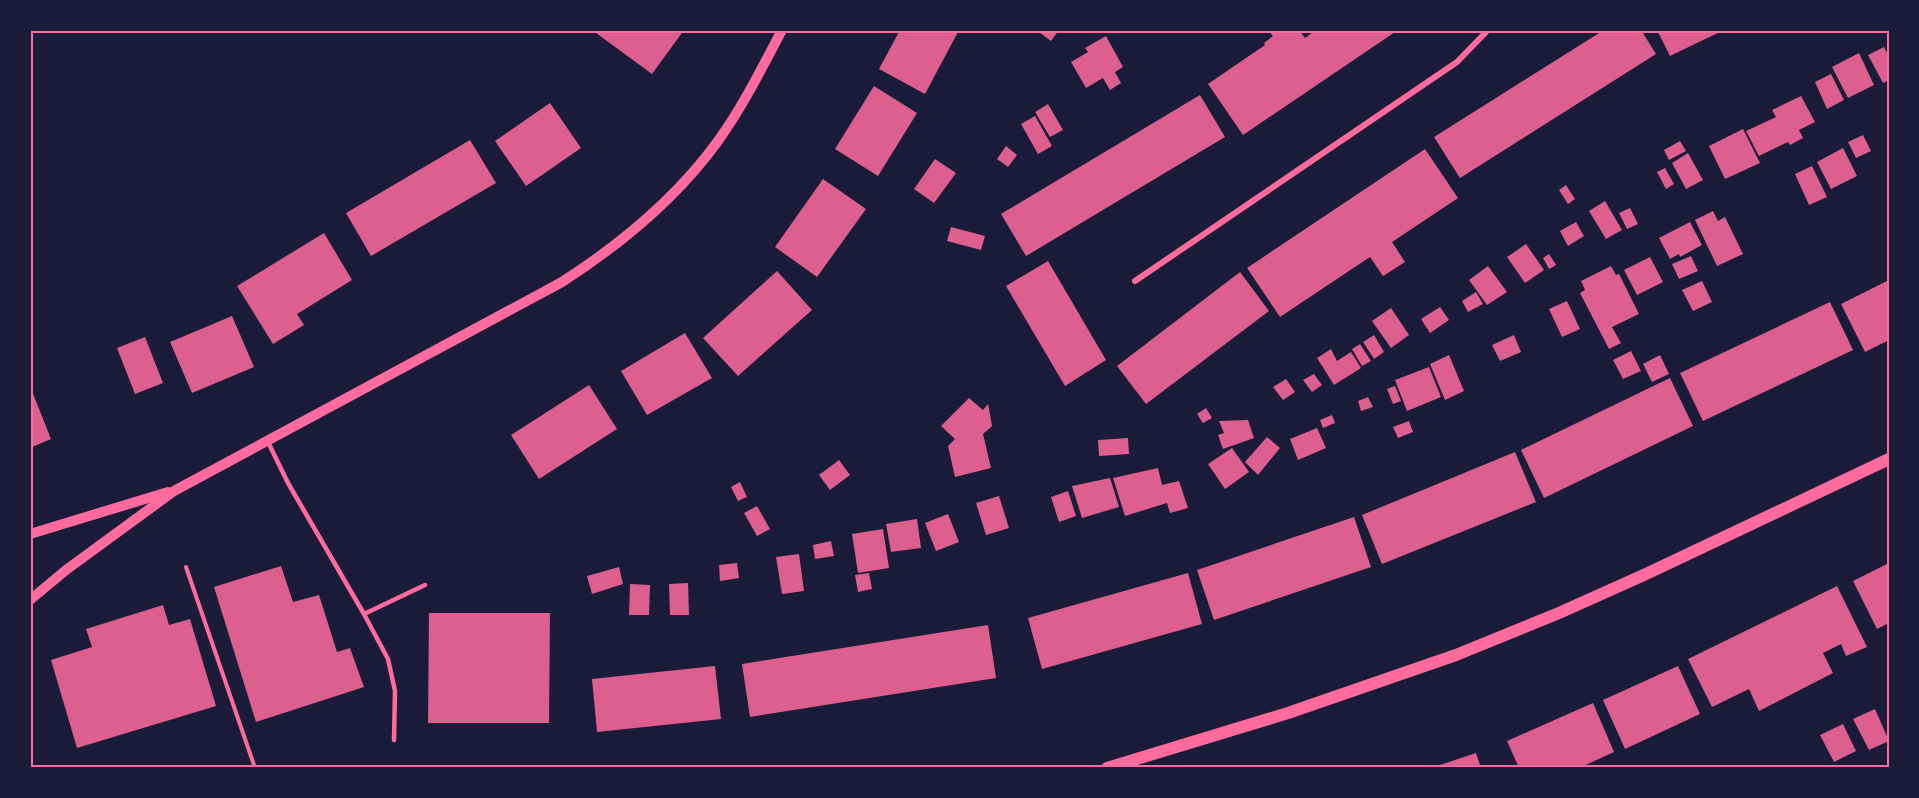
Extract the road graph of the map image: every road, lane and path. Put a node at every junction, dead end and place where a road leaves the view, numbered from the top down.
1 (782, 30) edge
2 (1488, 30) edge
3 (1135, 280) dead end
4 (267, 440) junction
5 (1889, 459) edge
6 (174, 490) junction
7 (30, 534) edge
8 (186, 567) dead end
9 (425, 585) dead end
10 (30, 600) edge
11 (364, 614) junction
12 (394, 740) dead end
13 (255, 768) edge
14 (1107, 768) edge

1 - 4 street
2 - 3 street
4 - 6 street
4 - 11 lane
5 - 14 main road
6 - 7 street
6 - 10 street
8 - 13 path
9 - 11 lane
11 - 12 lane

